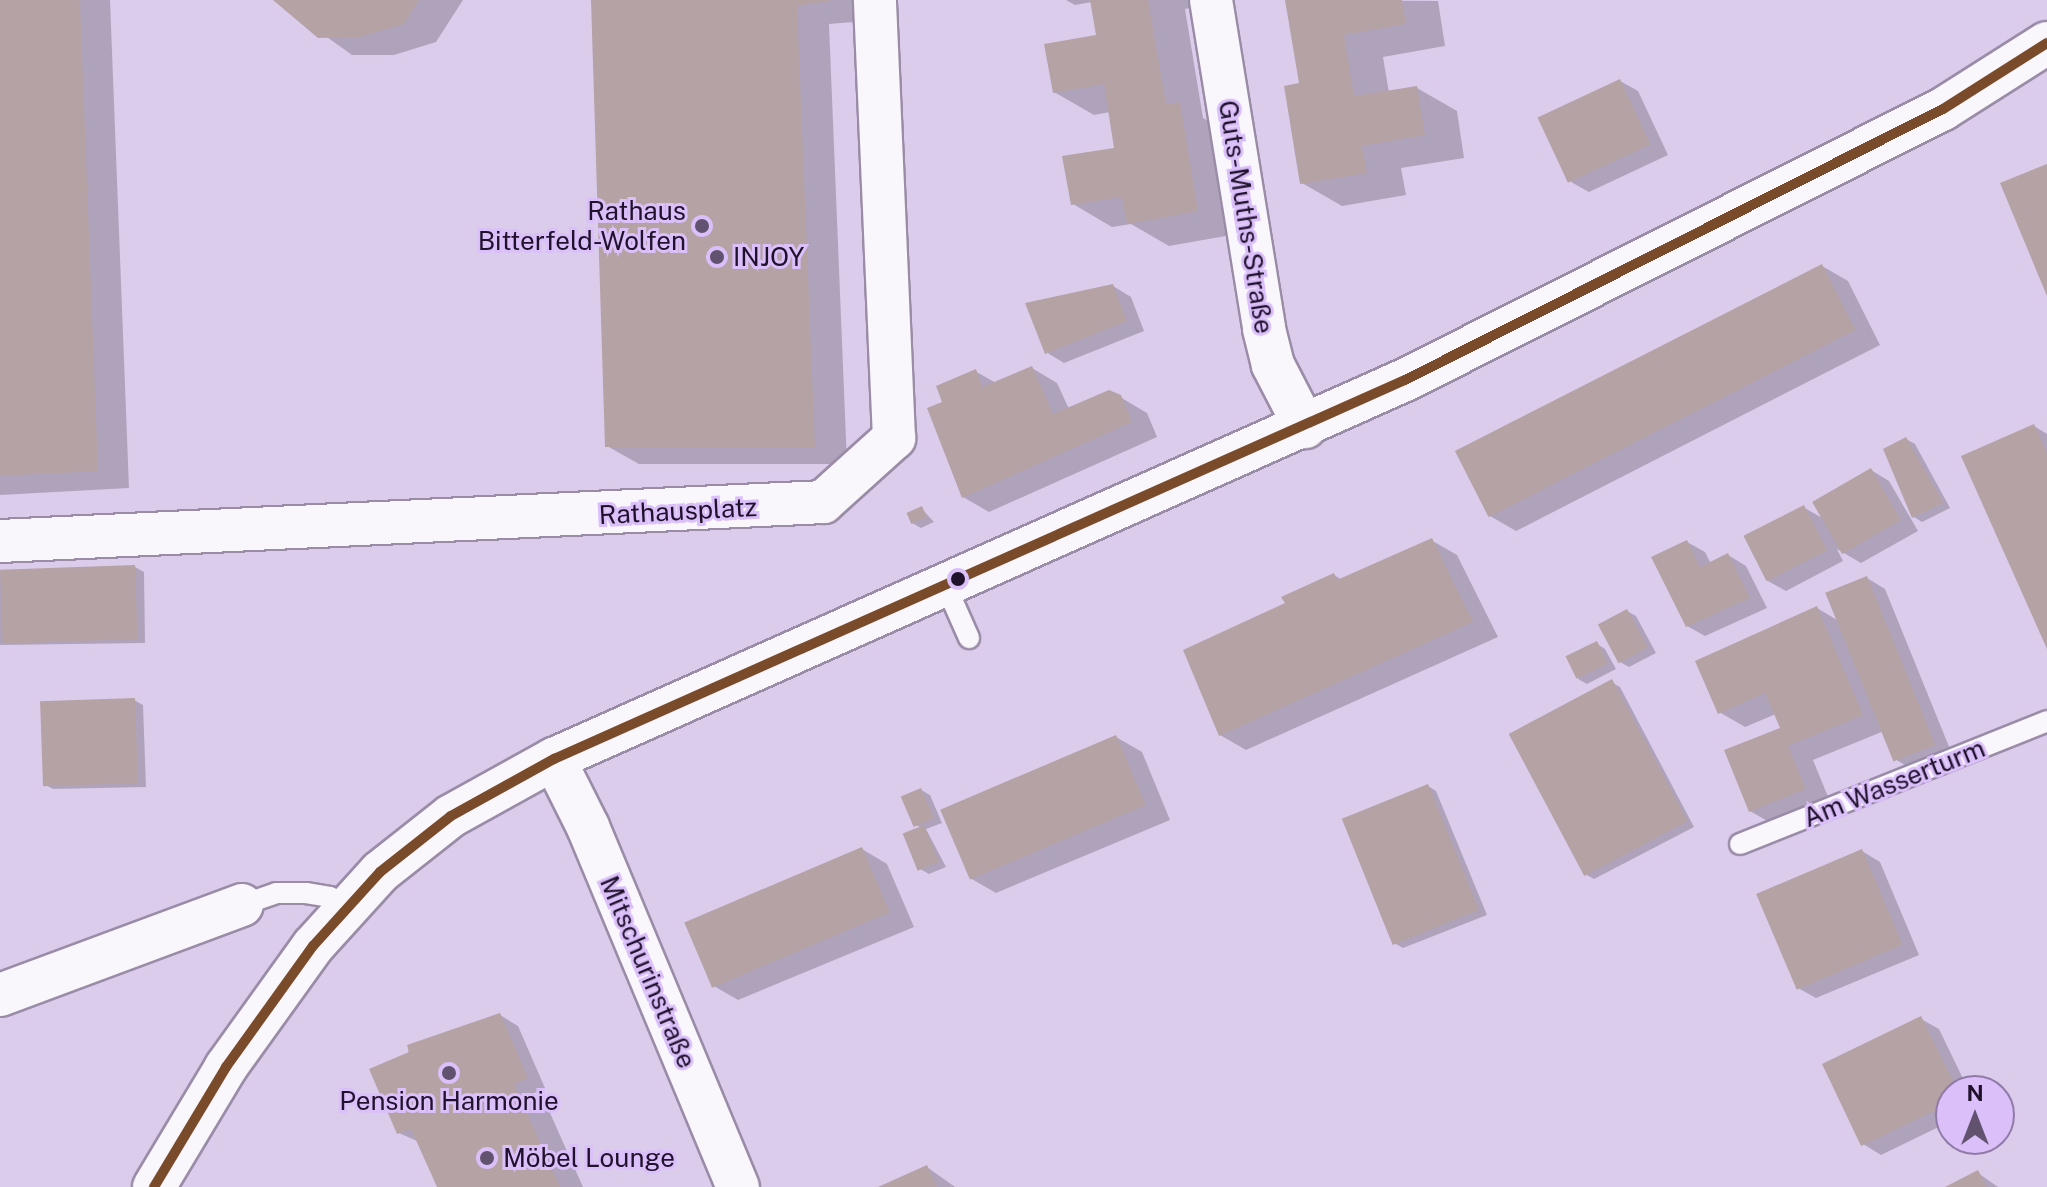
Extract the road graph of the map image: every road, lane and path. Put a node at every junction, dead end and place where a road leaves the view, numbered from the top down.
1 (875, 0) edge
2 (1211, 0) edge
3 (2046, 46) edge
4 (1305, 427) junction
5 (0, 541) edge
6 (946, 586) junction
7 (969, 638) dead end
8 (2047, 721) edge
9 (554, 759) junction
10 (1740, 844) dead end
11 (242, 905) joint
12 (345, 908) junction
13 (0, 995) edge
14 (154, 1187) edge
15 (738, 1187) edge

1 - 5 street, Rathausplatz
2 - 4 street, Guts-Muths-Straße
3 - 4 street
4 - 6 street
6 - 7 lane
6 - 9 street
8 - 10 lane, Am Wasserturm
9 - 12 street
9 - 15 street, Mitschurinstraße
11 - 12 lane
11 - 13 street
12 - 14 street

